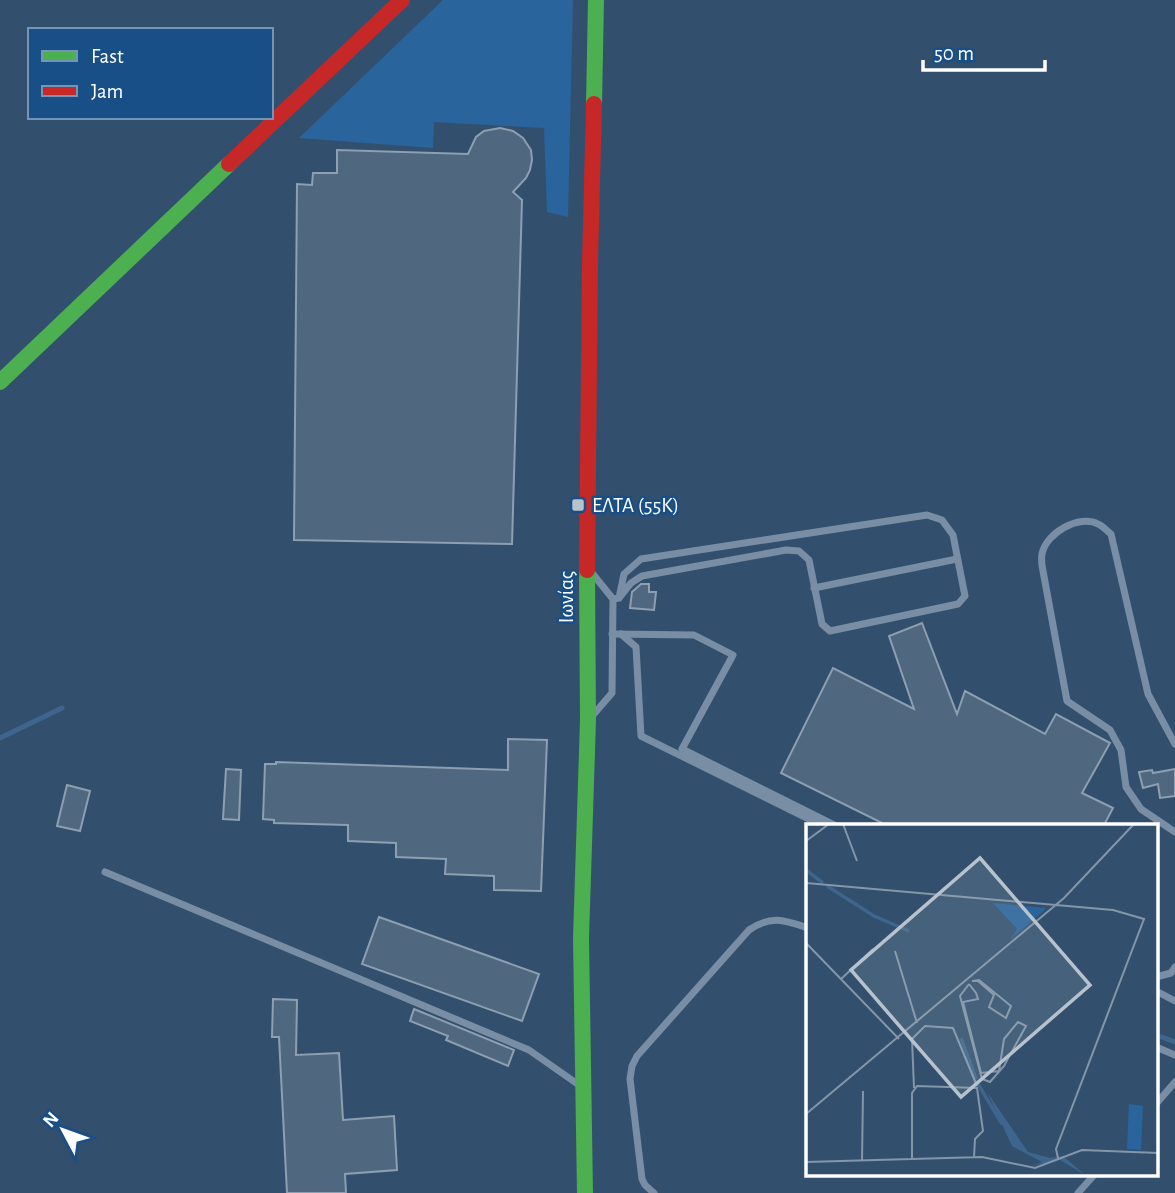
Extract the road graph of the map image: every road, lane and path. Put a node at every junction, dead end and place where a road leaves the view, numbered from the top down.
1 (402, 0) edge
2 (596, 0) edge
3 (0, 382) edge
4 (957, 558) junction
5 (587, 566) junction
6 (814, 589) junction
7 (616, 598) junction
8 (616, 634) junction
9 (588, 720) junction
10 (1175, 744) edge
11 (819, 824) edge
12 (832, 824) edge
13 (1175, 832) edge
14 (105, 872) dead end
15 (806, 928) edge
16 (1175, 967) edge
17 (1158, 976) edge
18 (1158, 992) edge
19 (1175, 1001) edge
20 (1158, 1048) edge
21 (1175, 1055) edge
22 (1175, 1082) edge
23 (582, 1088) junction
24 (1158, 1102) edge
25 (1093, 1176) edge
26 (585, 1193) edge
27 (654, 1193) edge
28 (1078, 1193) edge

1 - 3 street
2 - 5 street, Ιωνίας
4 - 6 lane
4 - 6 lane
4 - 7 lane
5 - 7 lane
5 - 9 street, Ιωνίας
6 - 7 lane
7 - 8 lane
8 - 9 lane
8 - 11 lane
8 - 12 lane
9 - 23 street, Ιωνίας
10 - 13 lane
14 - 23 lane
15 - 27 lane
16 - 17 lane
18 - 19 lane
20 - 21 lane
22 - 24 lane
23 - 26 street, Ιωνίας
25 - 28 lane

